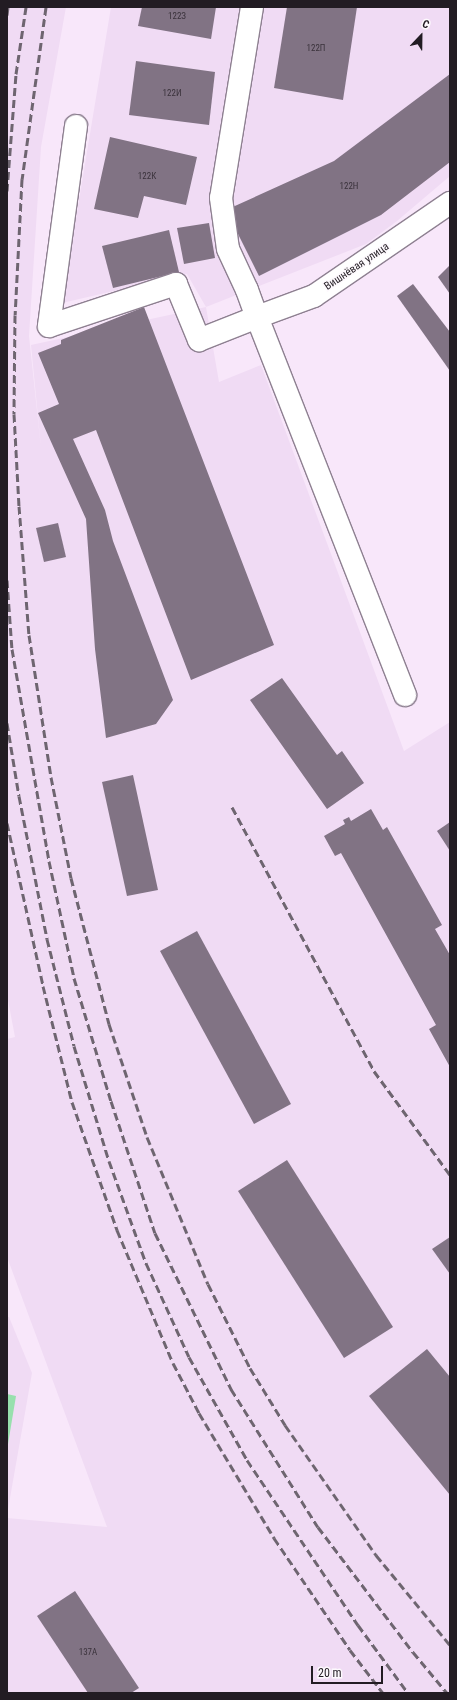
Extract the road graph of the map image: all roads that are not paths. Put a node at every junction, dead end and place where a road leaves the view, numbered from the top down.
1 (252, 7) edge
2 (76, 126) dead end
3 (450, 203) edge
4 (257, 317) junction
5 (405, 695) dead end

1 - 4 street
2 - 4 street, Вишнёвая улица
3 - 4 street, Вишнёвая улица
4 - 5 street

